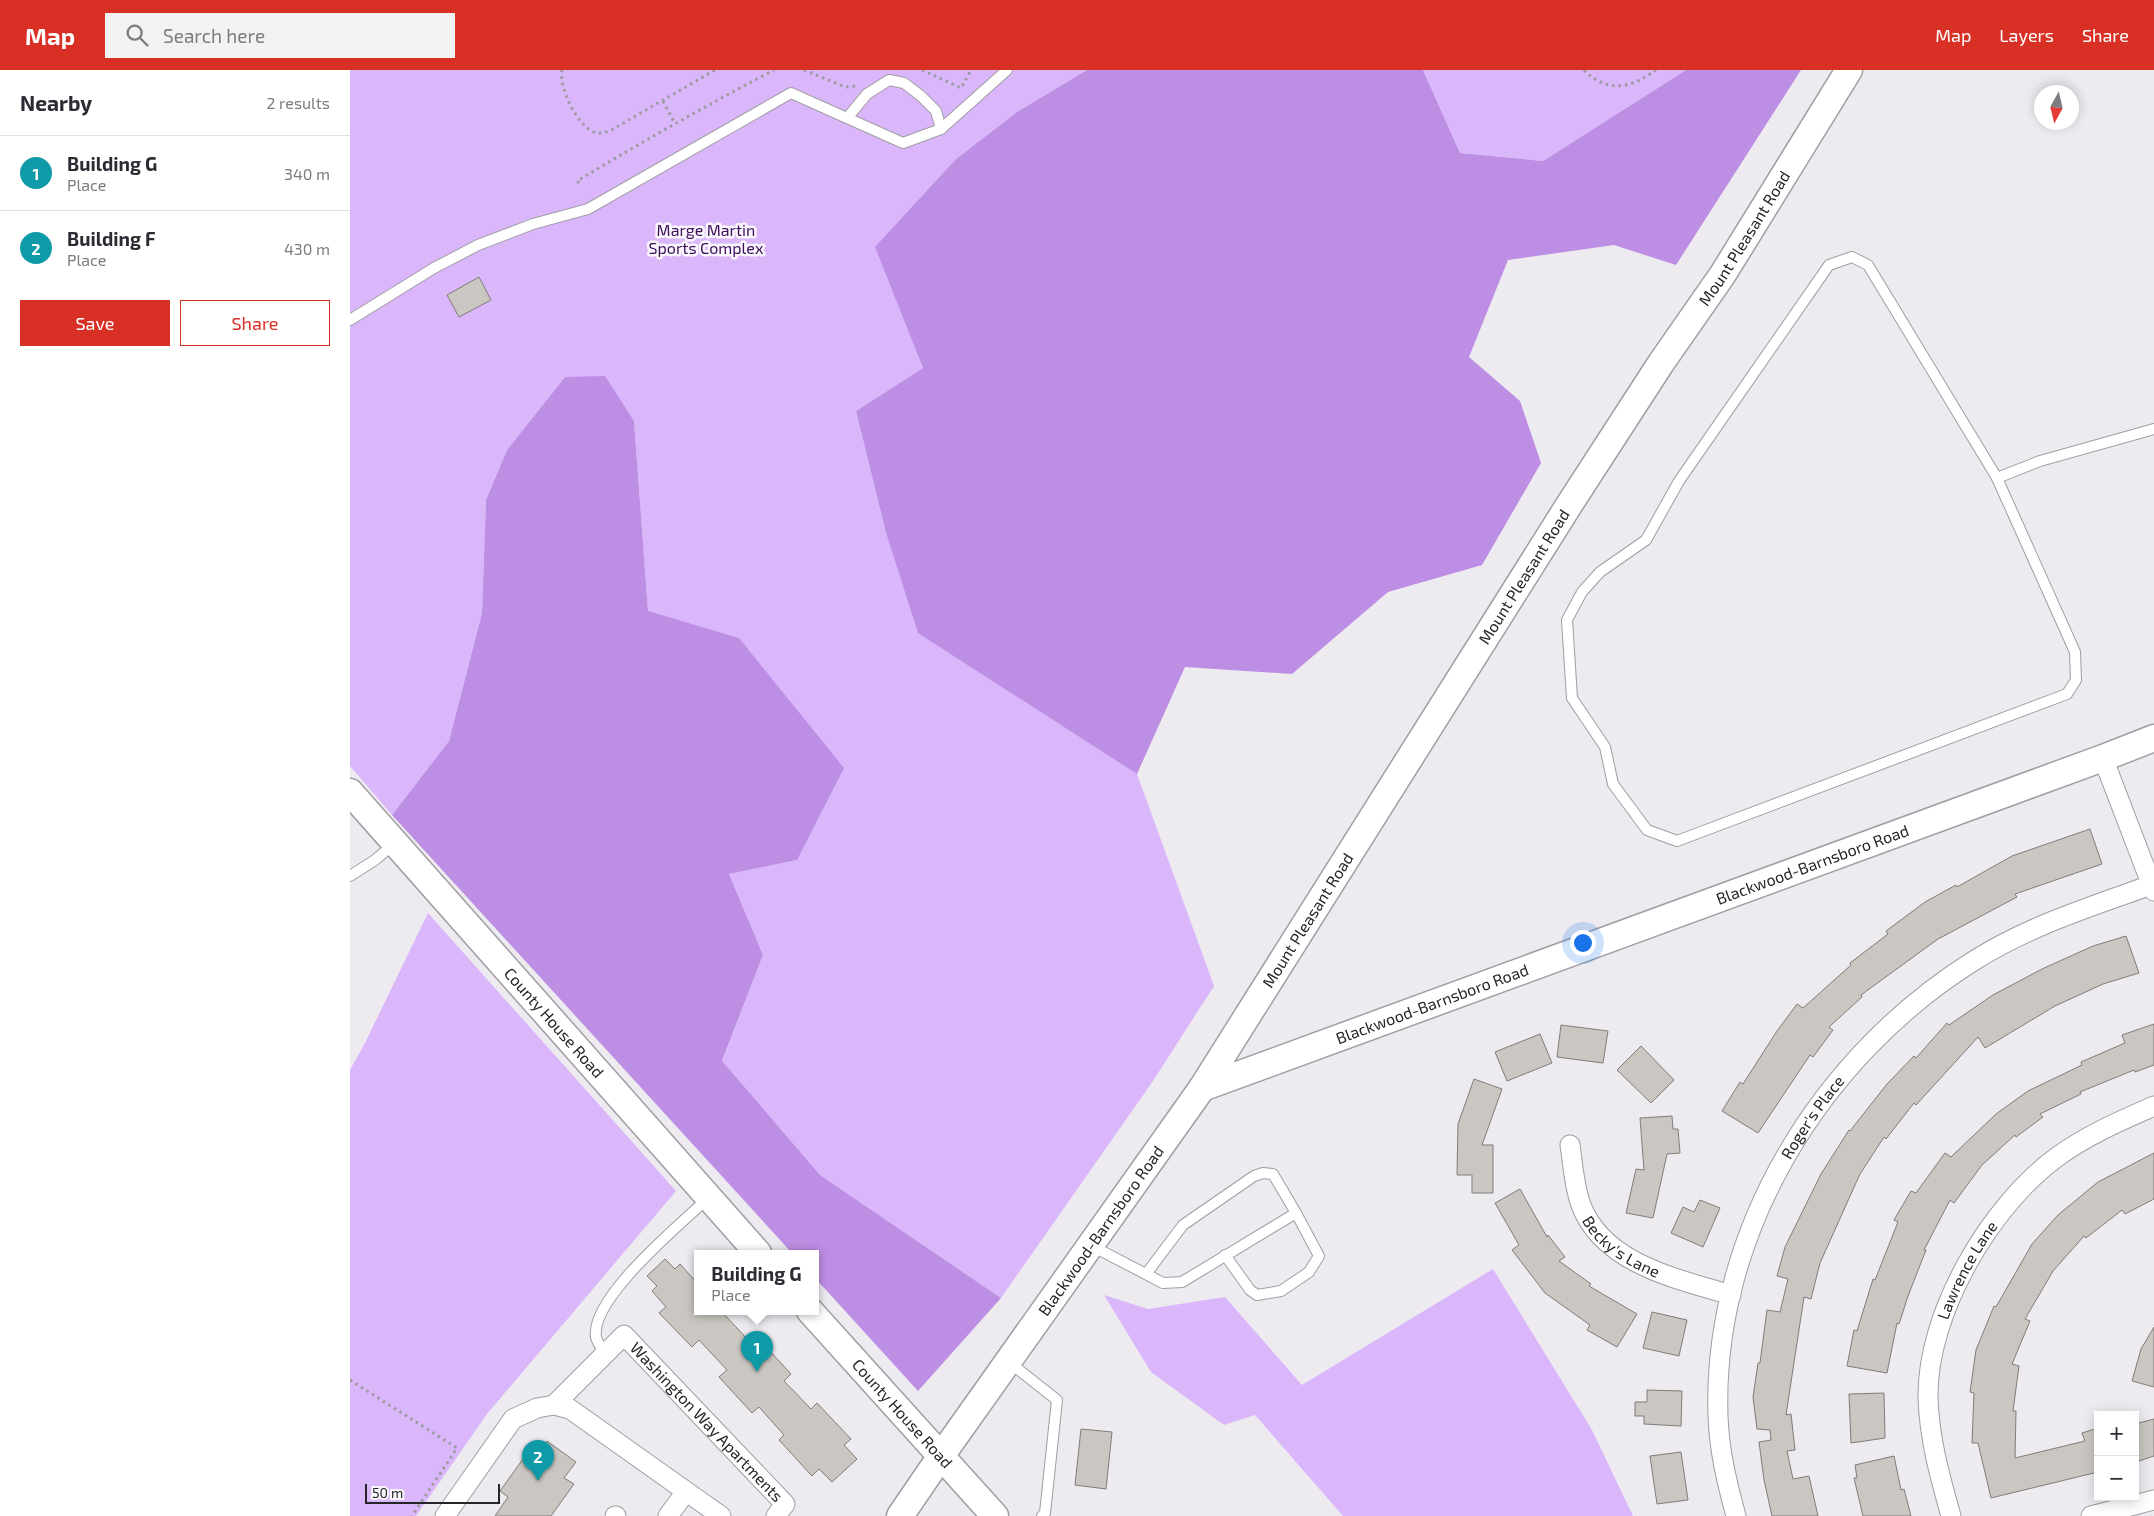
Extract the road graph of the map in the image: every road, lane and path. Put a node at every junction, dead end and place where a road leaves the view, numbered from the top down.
1 (562, 70) edge
2 (714, 70) edge
3 (774, 70) edge
4 (804, 70) edge
5 (971, 70) edge
6 (1007, 70) edge
7 (1584, 70) edge
8 (1656, 70) edge
9 (1848, 70) edge
10 (921, 71) edge
11 (862, 82) dead end
12 (663, 101) junction
13 (848, 117) junction
14 (675, 124) junction
15 (940, 129) junction
16 (578, 183) dead end
17 (350, 320) edge
18 (2154, 429) edge
19 (1997, 478) junction
20 (2154, 738) edge
21 (2103, 758) junction
22 (350, 792) edge
23 (395, 843) junction
24 (350, 876) edge
25 (2153, 887) edge
26 (1202, 1088) junction
27 (2154, 1106) edge
28 (1570, 1145) dead end
29 (708, 1198) junction
30 (1296, 1213) junction
31 (1091, 1245) junction
32 (755, 1250) edge
33 (1225, 1255) junction
34 (1146, 1274) junction
35 (1731, 1295) junction
36 (814, 1315) edge
37 (605, 1354) junction
38 (1009, 1361) junction
39 (350, 1380) edge
40 (554, 1405) junction
41 (941, 1456) junction
42 (685, 1493) junction
43 (2154, 1500) edge
44 (412, 1516) edge
45 (445, 1516) edge
46 (668, 1516) edge
47 (721, 1516) edge
48 (776, 1516) edge
49 (900, 1516) edge
50 (995, 1516) edge
51 (1042, 1516) edge
52 (1736, 1516) edge
53 (1951, 1516) edge
54 (2091, 1516) edge

1 - 12 path
2 - 12 path
3 - 14 path
4 - 11 path
5 - 10 path
6 - 15 lane
7 - 8 path
9 - 26 main road, Mount Pleasant Road
12 - 14 path
13 - 15 lane
13 - 15 lane
13 - 17 lane
14 - 16 path
18 - 19 lane
19 - 19 lane
20 - 21 main road, Blackwood-Barnsboro Road
21 - 25 street
21 - 26 main road, Blackwood-Barnsboro Road
22 - 23 main road, County House Road
23 - 24 lane
23 - 29 main road, County House Road
25 - 35 street, Roger's Place
26 - 31 main road, Blackwood-Barnsboro Road
27 - 53 street, Lawrence Lane
28 - 35 street, Becky's Lane
29 - 32 main road, County House Road
29 - 37 lane
30 - 33 lane
30 - 33 lane
30 - 34 lane
31 - 34 lane
31 - 38 main road, Blackwood-Barnsboro Road
33 - 34 lane
35 - 52 street, Roger's Place
36 - 41 main road, County House Road
37 - 40 street, Washington Way Apartments
37 - 48 street, Washington Way Apartments
38 - 41 main road, Blackwood-Barnsboro Road
38 - 51 lane
39 - 44 path
40 - 42 street
40 - 45 street
41 - 49 main road, Blackwood-Barnsboro Road
41 - 50 main road, County House Road
42 - 46 street
42 - 47 street
43 - 54 street

